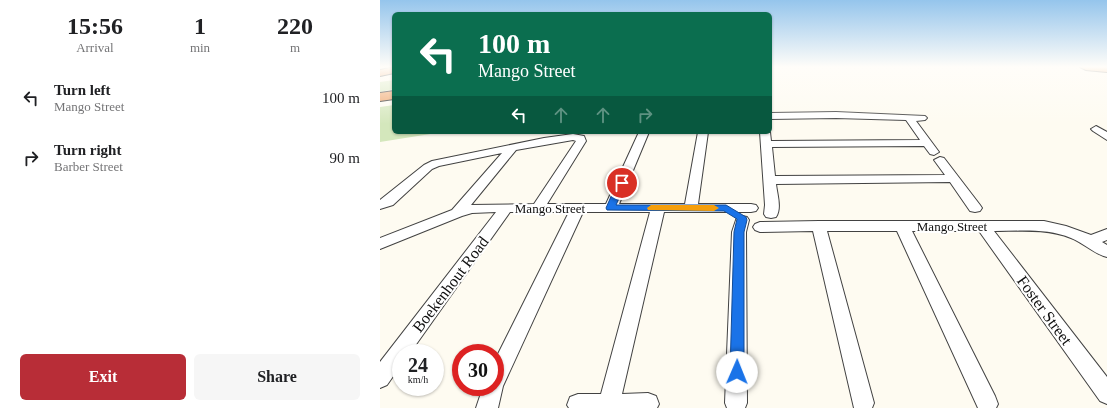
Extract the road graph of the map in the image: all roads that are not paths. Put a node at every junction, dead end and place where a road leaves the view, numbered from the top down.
1 (392, 95) edge
2 (380, 97) edge
3 (392, 102) edge
4 (380, 104) edge
5 (772, 116) edge
6 (908, 117) junction
7 (922, 118) dead end
8 (1096, 129) dead end
9 (643, 134) edge
10 (703, 134) edge
11 (765, 134) edge
12 (1107, 137) edge
13 (927, 143) junction
14 (766, 144) junction
15 (514, 146) junction
16 (954, 178) junction
17 (770, 180) junction
18 (772, 198) junction
19 (380, 205) edge
20 (506, 208) junction
21 (538, 208) junction
22 (578, 208) junction
23 (611, 208) junction
24 (658, 208) junction
25 (690, 208) junction
26 (975, 208) dead end
27 (457, 212) junction
28 (771, 216) junction
29 (751, 218) junction
30 (791, 226) junction
31 (819, 226) junction
32 (902, 226) junction
33 (984, 226) junction
34 (1107, 234) edge
35 (1090, 241) junction
36 (380, 244) edge
37 (1107, 252) edge
38 (504, 362) edge
39 (380, 378) edge
40 (1107, 394) edge
41 (490, 396) edge
42 (736, 403) dead end
43 (863, 403) dead end
44 (648, 404) dead end
45 (987, 404) dead end
46 (578, 405) dead end
47 (609, 405) junction
48 (487, 408) edge

1 - 2 highway
3 - 4 highway
5 - 6 street
6 - 7 street
6 - 13 street
8 - 12 street
9 - 23 street
10 - 25 street
11 - 14 street
13 - 14 street
13 - 16 street
14 - 17 street
15 - 19 street
15 - 21 street
15 - 27 street
16 - 17 street
16 - 26 street
17 - 18 street
18 - 28 street
18 - 29 street
20 - 21 street, Mango Street
20 - 27 street, Mango Street
20 - 39 street, Boekenhout Road
21 - 22 street, Mango Street
22 - 23 street, Mango Street
22 - 38 street
23 - 24 street, Mango Street
24 - 25 street, Mango Street
24 - 47 street
25 - 29 street, Mango Street
27 - 36 street, Mango Street
28 - 29 street, Mango Street
28 - 29 street
28 - 30 street, Mango Street
29 - 30 street, Mango Street
29 - 42 street
30 - 31 street, Mango Street
31 - 32 street, Mango Street
31 - 43 street
32 - 33 street, Mango Street
32 - 45 street
33 - 35 street, Mango Street
33 - 40 street, Foster Street
34 - 35 street
35 - 37 street, Mango Street
41 - 48 street
44 - 47 street
46 - 47 street

